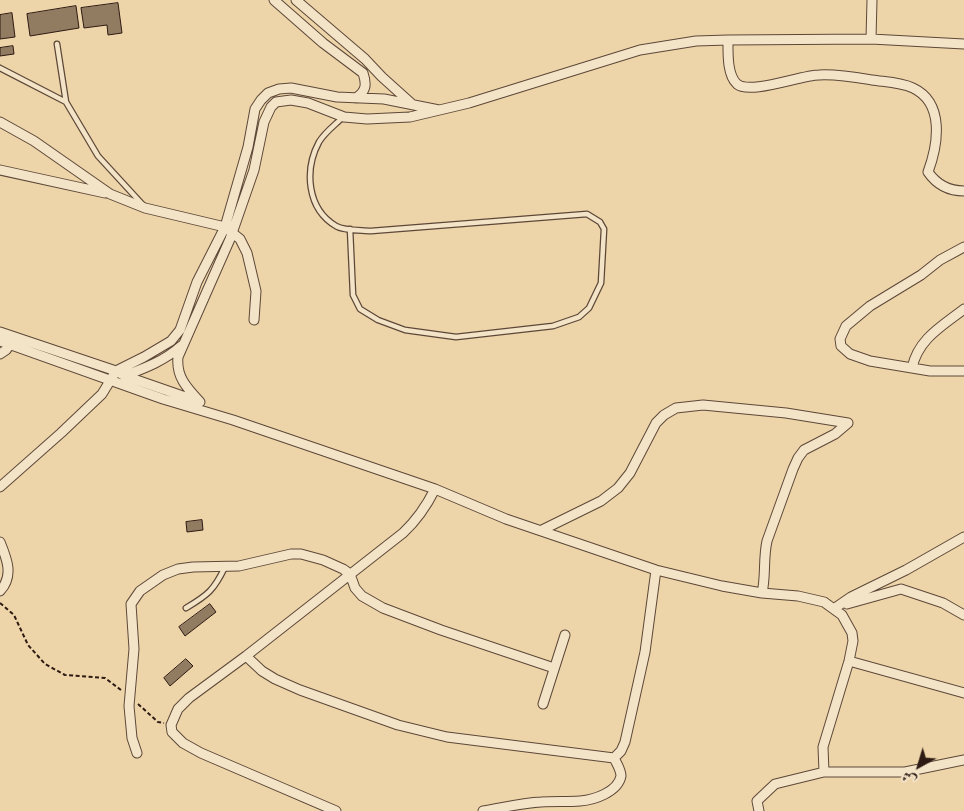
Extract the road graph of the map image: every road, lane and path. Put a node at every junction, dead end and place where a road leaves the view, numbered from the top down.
1 (274, 0) edge
2 (296, 0) edge
3 (874, 1) edge
4 (870, 39) junction
5 (728, 40) junction
6 (57, 44) dead end
7 (964, 44) edge
8 (0, 68) edge
9 (356, 98) junction
10 (66, 102) junction
11 (412, 104) junction
12 (439, 110) junction
13 (344, 117) junction
14 (0, 122) edge
15 (0, 170) edge
16 (964, 191) edge
17 (110, 194) junction
18 (145, 208) junction
19 (350, 228) junction
20 (228, 230) junction
21 (964, 247) edge
22 (964, 309) edge
23 (254, 320) dead end
24 (0, 332) edge
25 (0, 341) edge
26 (12, 341) junction
27 (183, 344) junction
28 (0, 354) edge
29 (912, 368) junction
30 (116, 371) junction
31 (964, 371) edge
32 (125, 376) junction
33 (110, 380) junction
34 (200, 402) junction
35 (233, 420) junction
36 (0, 487) edge
37 (434, 489) junction
38 (542, 530) junction
39 (964, 537) edge
40 (0, 542) edge
41 (225, 567) junction
42 (656, 570) junction
43 (350, 574) junction
44 (0, 591) edge
45 (762, 593) junction
46 (0, 603) edge
47 (186, 608) dead end
48 (835, 608) junction
49 (964, 615) edge
50 (565, 635) dead end
51 (246, 656) junction
52 (848, 661) junction
53 (554, 668) junction
54 (964, 693) edge
55 (130, 696) junction
56 (543, 704) dead end
57 (171, 725) junction
58 (137, 753) dead end
59 (614, 758) junction
60 (964, 760) edge
61 (824, 772) junction
62 (336, 811) edge
63 (483, 811) edge
64 (759, 811) edge

1 - 9 street
2 - 11 street
3 - 4 street
4 - 5 street
4 - 7 street
5 - 12 street
5 - 16 street
6 - 10 lane
8 - 10 lane
9 - 11 street
9 - 20 street
10 - 18 lane
11 - 12 street
12 - 13 street
13 - 19 lane
13 - 20 street
14 - 17 street
15 - 17 street
17 - 18 street
18 - 20 street
19 - 19 lane
20 - 23 street
20 - 27 street
20 - 30 street
21 - 29 street
22 - 29 street
24 - 26 street
25 - 26 street
26 - 28 street
26 - 30 street
26 - 33 street
27 - 32 street
27 - 34 street
29 - 31 street
30 - 32 street
30 - 33 street
32 - 33 street
32 - 34 street
33 - 35 street
33 - 36 street
34 - 35 street
35 - 37 street
37 - 38 street
37 - 43 street
38 - 42 street
38 - 45 street
39 - 48 street
40 - 44 street
41 - 43 street
41 - 47 lane
41 - 55 street
42 - 45 street
42 - 59 street
43 - 51 street
43 - 53 street
45 - 48 street
46 - 55 path
48 - 49 street
48 - 52 street
50 - 53 street
51 - 57 street
51 - 59 street
52 - 54 street
52 - 61 street
53 - 56 street
55 - 57 path
55 - 58 street
57 - 62 street
59 - 63 street
60 - 61 street
61 - 64 street

